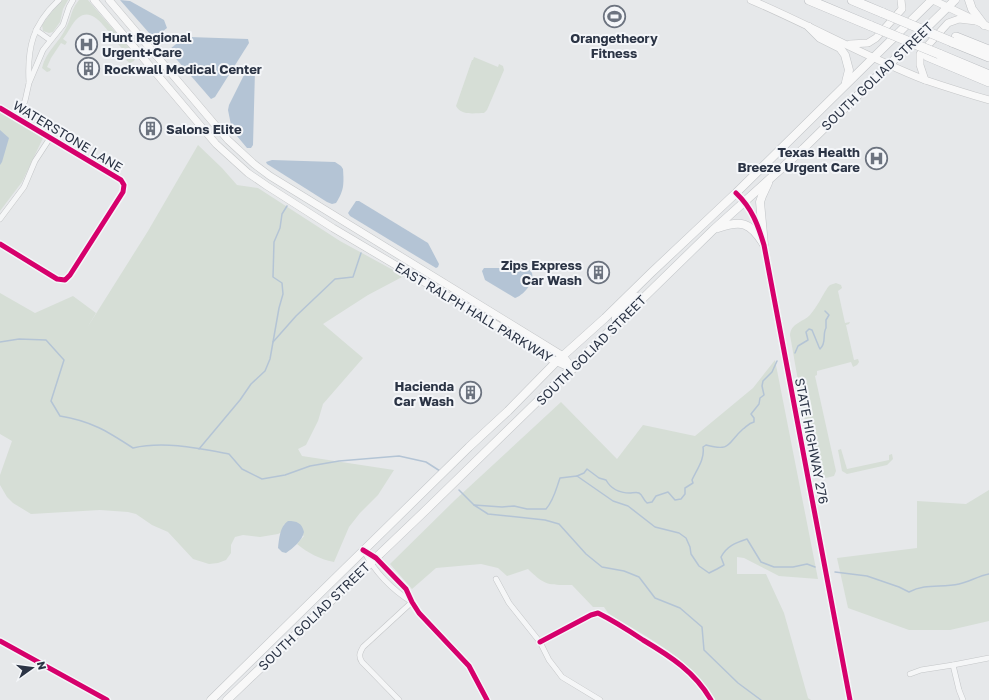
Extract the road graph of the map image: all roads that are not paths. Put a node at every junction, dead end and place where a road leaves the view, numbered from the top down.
1 (59, 0) edge
2 (73, 0) edge
3 (94, 0) edge
4 (109, 0) edge
5 (752, 0) edge
6 (809, 0) edge
7 (852, 0) edge
8 (901, 0) edge
9 (933, 0) edge
10 (955, 0) edge
11 (969, 0) edge
12 (948, 7) junction
13 (976, 21) junction
14 (987, 26) edge
15 (809, 27) junction
16 (36, 30) junction
17 (954, 39) junction
18 (50, 40) junction
19 (846, 44) junction
20 (922, 47) junction
21 (989, 50) edge
22 (874, 57) junction
23 (989, 57) edge
24 (889, 64) junction
25 (989, 75) edge
26 (925, 80) junction
27 (989, 82) edge
28 (29, 83) junction
29 (843, 87) junction
30 (989, 100) edge
31 (0, 108) edge
32 (16, 118) junction
33 (50, 138) junction
34 (254, 164) junction
35 (248, 172) junction
36 (770, 179) junction
37 (736, 193) junction
38 (745, 202) junction
39 (339, 218) junction
40 (0, 219) edge
41 (333, 228) junction
42 (713, 230) junction
43 (0, 244) edge
44 (764, 245) junction
45 (651, 273) junction
46 (442, 282) junction
47 (437, 290) junction
48 (476, 302) junction
49 (471, 310) junction
50 (617, 324) junction
51 (563, 356) junction
52 (556, 362) junction
53 (573, 368) junction
54 (363, 550) junction
55 (373, 560) junction
56 (496, 579) dead end
57 (412, 602) junction
58 (0, 641) edge
59 (540, 642) junction
60 (989, 658) edge
61 (953, 665) junction
62 (910, 674) dead end
63 (108, 700) edge
64 (210, 700) edge
65 (227, 700) edge
66 (399, 700) edge
67 (487, 700) edge
68 (600, 700) edge
69 (711, 700) edge
70 (850, 700) edge
71 (963, 700) edge

1 - 16 street
2 - 18 street
3 - 35 main road, EAST RALPH HALL PARKWAY
4 - 34 main road, EAST RALPH HALL PARKWAY
5 - 15 main road
6 - 20 highway, bridge
7 - 17 highway, bridge
8 - 19 main road
9 - 12 main road
9 - 22 main road, SOUTH GOLIAD STREET
10 - 12 main road, SOUTH GOLIAD STREET
11 - 14 main road
12 - 13 main road
12 - 24 main road, SOUTH GOLIAD STREET
13 - 14 main road
13 - 26 main road
15 - 19 main road
15 - 29 main road
16 - 18 street
16 - 28 street
17 - 21 highway
17 - 23 highway
18 - 28 street
19 - 22 main road
20 - 25 highway, bridge
20 - 27 highway
22 - 24 main road
22 - 29 main road, SOUTH GOLIAD STREET
24 - 26 main road
24 - 36 main road, SOUTH GOLIAD STREET
26 - 30 main road
28 - 32 street
29 - 37 main road, SOUTH GOLIAD STREET
31 - 32 street, WATERSTONE LANE
32 - 33 street, WATERSTONE LANE
33 - 40 street
33 - 43 street, WATERSTONE LANE
34 - 35 main road
34 - 39 main road, EAST RALPH HALL PARKWAY
35 - 41 main road, EAST RALPH HALL PARKWAY
36 - 38 main road, SOUTH GOLIAD STREET
36 - 44 main road
37 - 38 street, STATE HIGHWAY 276
37 - 45 main road, SOUTH GOLIAD STREET
38 - 42 main road, SOUTH GOLIAD STREET
38 - 44 street, STATE HIGHWAY 276
39 - 41 main road
39 - 46 main road, EAST RALPH HALL PARKWAY
41 - 47 main road, EAST RALPH HALL PARKWAY
42 - 44 main road
42 - 50 main road, SOUTH GOLIAD STREET
44 - 70 street, STATE HIGHWAY 276
45 - 50 main road
45 - 51 main road, SOUTH GOLIAD STREET
46 - 47 main road
46 - 48 main road, EAST RALPH HALL PARKWAY
47 - 49 main road, EAST RALPH HALL PARKWAY
48 - 49 main road
48 - 51 main road, EAST RALPH HALL PARKWAY
49 - 52 main road, EAST RALPH HALL PARKWAY
50 - 53 main road, SOUTH GOLIAD STREET
51 - 52 main road, SOUTH GOLIAD STREET
51 - 53 main road, EAST RALPH HALL PARKWAY
52 - 53 main road, EAST RALPH HALL PARKWAY
52 - 54 main road, SOUTH GOLIAD STREET
53 - 55 main road, SOUTH GOLIAD STREET
54 - 55 street
54 - 55 street
54 - 64 main road, SOUTH GOLIAD STREET
55 - 57 street
55 - 57 street
55 - 65 main road, SOUTH GOLIAD STREET
56 - 59 street
57 - 66 street
57 - 67 street
58 - 63 street
59 - 68 street
59 - 69 street
60 - 61 street
61 - 62 street
61 - 71 street

